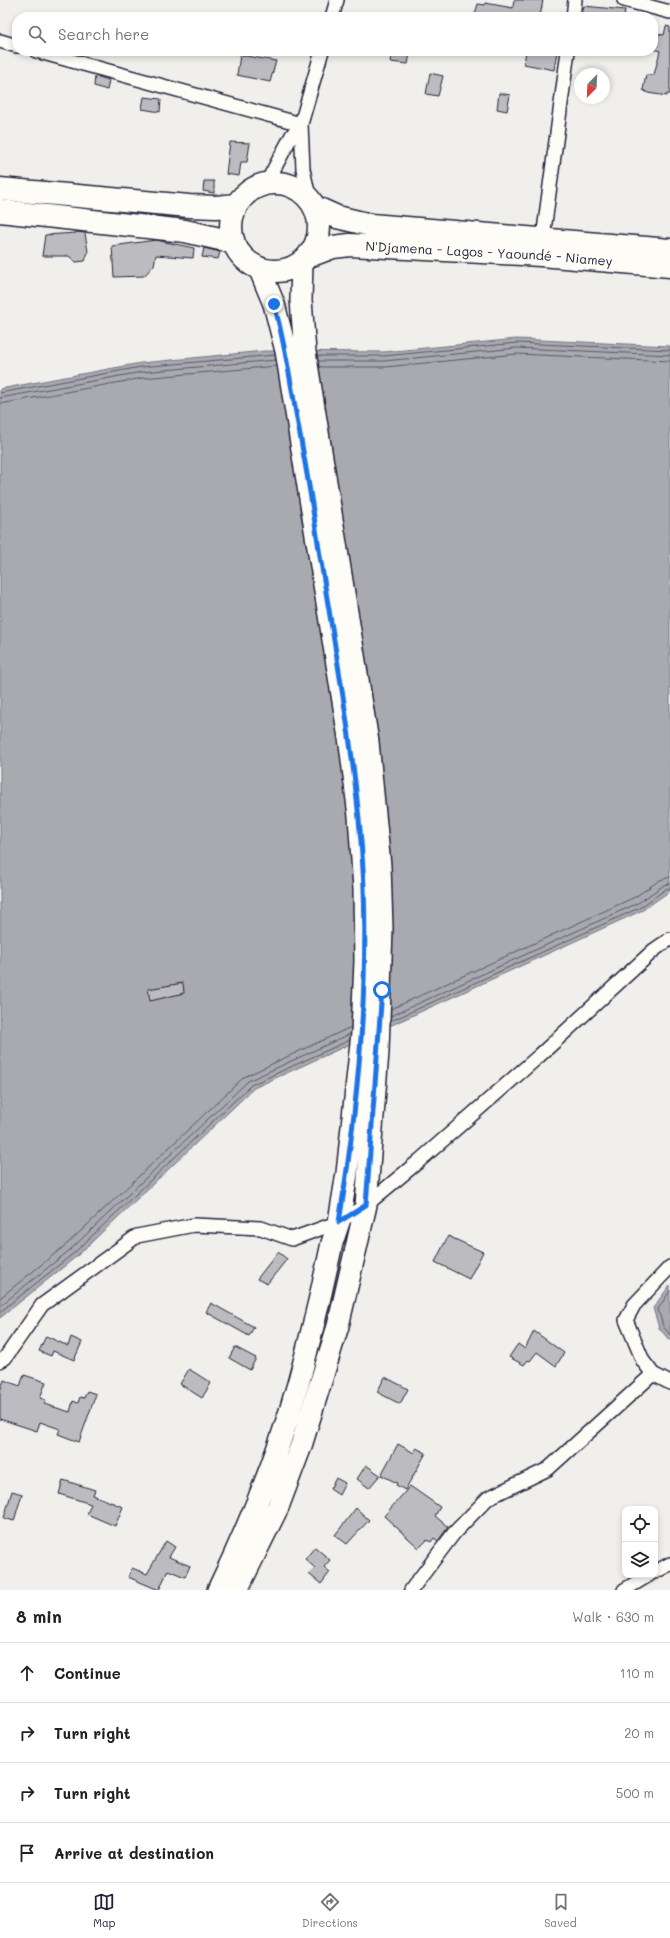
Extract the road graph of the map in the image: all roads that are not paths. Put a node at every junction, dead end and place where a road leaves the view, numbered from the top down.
1 (337, 0) edge
2 (575, 0) edge
3 (624, 0) edge
4 (333, 12) edge
5 (574, 12) edge
6 (670, 12) edge
7 (0, 41) edge
8 (12, 45) edge
9 (54, 56) edge
10 (321, 56) edge
11 (567, 56) edge
12 (301, 124) junction
13 (266, 184) junction
14 (0, 189) edge
15 (313, 202) junction
16 (237, 204) junction
17 (0, 211) edge
18 (543, 238) junction
19 (234, 242) junction
20 (670, 250) edge
21 (306, 259) junction
22 (670, 266) edge
23 (258, 268) junction
24 (670, 939) edge
25 (366, 1205) junction
26 (339, 1222) junction
27 (670, 1267) edge
28 (0, 1361) edge
29 (653, 1374) junction
30 (670, 1383) edge
31 (670, 1564) edge
32 (658, 1570) edge
33 (644, 1578) edge
34 (218, 1590) edge
35 (237, 1590) edge
36 (411, 1590) edge
37 (624, 1590) edge

1 - 4 street
2 - 5 street
3 - 6 street
7 - 8 street
9 - 12 street
10 - 12 street
11 - 18 street
12 - 13 street
12 - 15 street
13 - 15 highway
13 - 16 highway
14 - 16 highway
15 - 18 highway, N'Djamena - Lagos - Yaoundé - Niamey
15 - 21 highway
16 - 19 highway
17 - 19 highway
18 - 20 highway, N'Djamena - Lagos - Yaoundé - Niamey
19 - 23 highway
21 - 22 highway, N'Djamena - Lagos - Yaoundé - Niamey
21 - 23 highway
21 - 25 main road
23 - 26 main road
24 - 25 street
25 - 26 street
25 - 35 main road
26 - 28 street
26 - 34 main road
27 - 29 street
29 - 30 street
29 - 36 street
31 - 32 street
33 - 37 street

